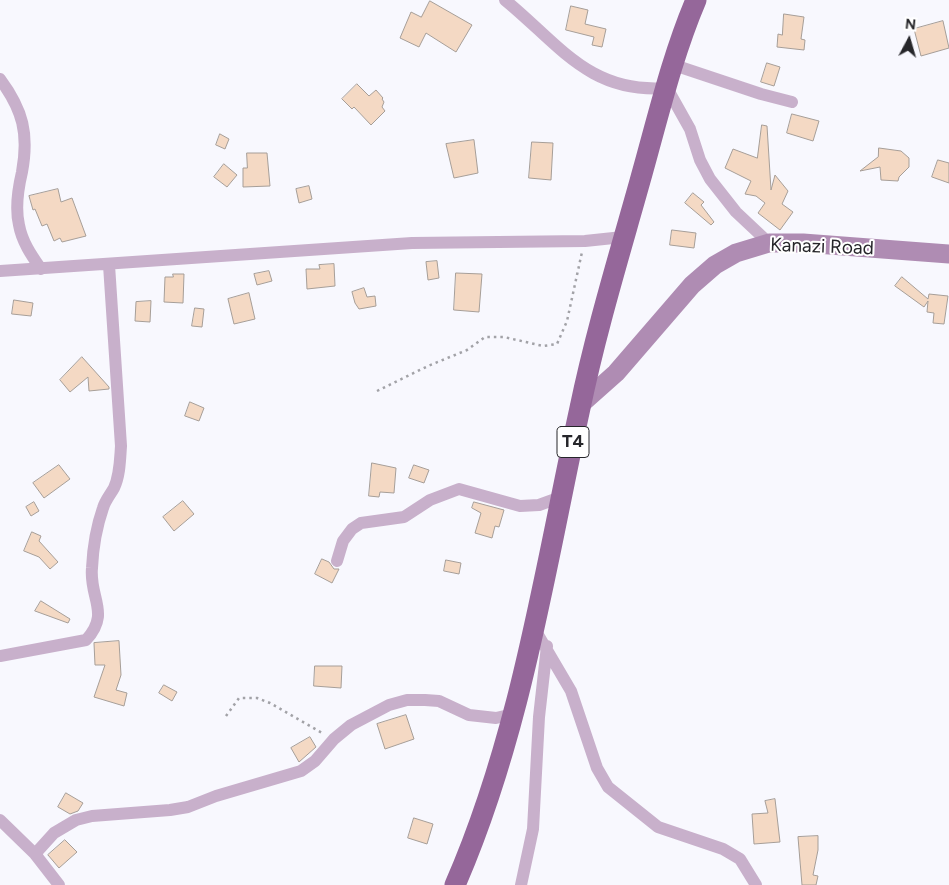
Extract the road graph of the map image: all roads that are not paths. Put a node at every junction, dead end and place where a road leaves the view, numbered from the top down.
1 (505, 0) edge
2 (696, 0) edge
3 (674, 65) junction
4 (0, 79) edge
5 (667, 88) junction
6 (792, 102) dead end
7 (623, 237) junction
8 (769, 243) junction
9 (949, 254) edge
10 (109, 265) junction
11 (41, 269) junction
12 (0, 271) edge
13 (580, 406) junction
14 (561, 497) junction
15 (337, 561) dead end
16 (534, 628) junction
17 (547, 646) junction
18 (0, 656) edge
19 (513, 714) junction
20 (0, 820) edge
21 (35, 854) junction
22 (59, 885) edge
23 (455, 885) edge
24 (522, 885) edge
25 (756, 885) edge

1 - 5 street
2 - 3 highway, T4
3 - 5 highway, T4
3 - 6 street
4 - 11 street
5 - 7 highway, T4
5 - 8 street
7 - 10 street
7 - 13 highway, T4
8 - 9 main road, Kanazi Road
8 - 13 main road, Kanazi Road
10 - 11 street
10 - 18 street
11 - 12 street
13 - 14 highway, T4
14 - 15 street
14 - 16 highway, T4
16 - 17 street
16 - 19 highway, T4
17 - 24 street
17 - 25 street
19 - 21 street
19 - 23 highway, T4
20 - 21 street
21 - 22 street

